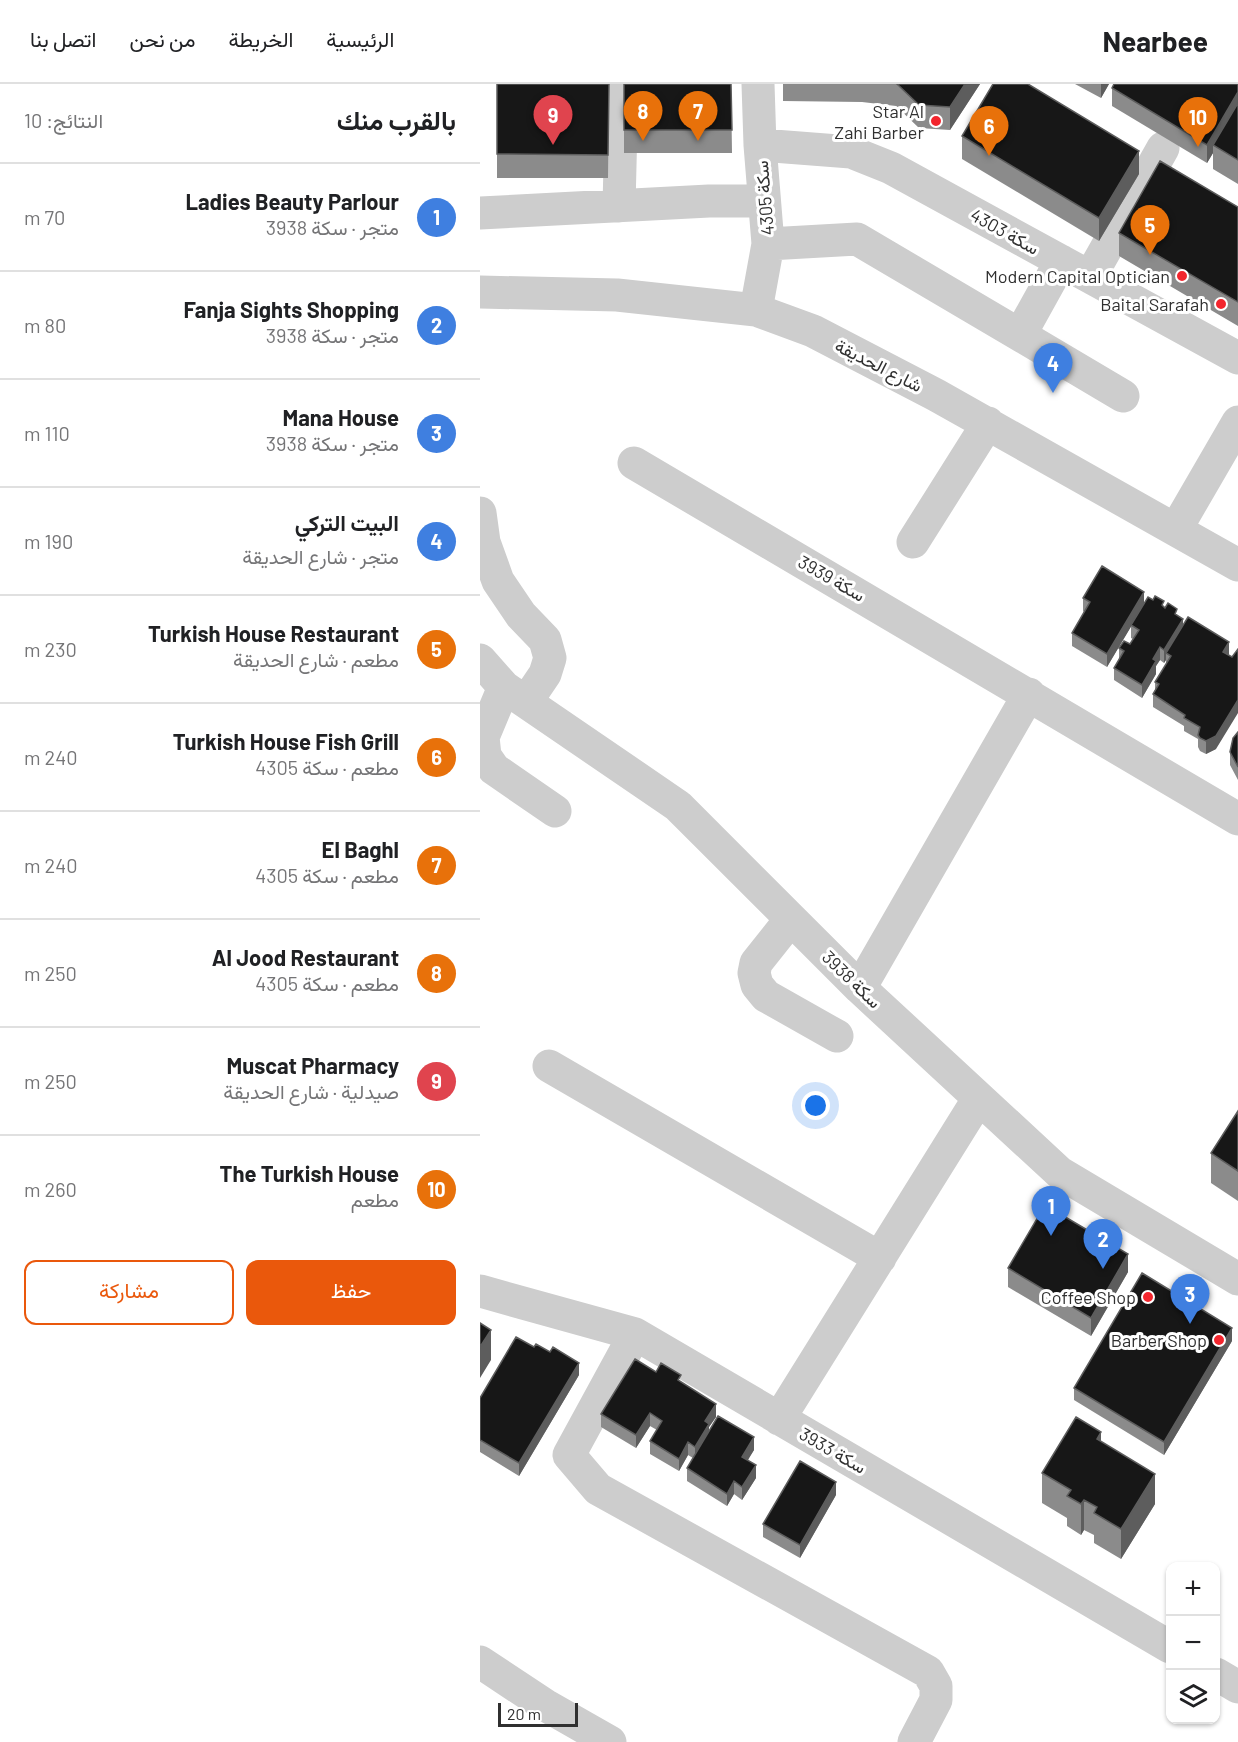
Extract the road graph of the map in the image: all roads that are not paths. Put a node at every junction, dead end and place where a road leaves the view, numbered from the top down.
1 (622, 84) edge
2 (758, 84) edge
3 (759, 145) junction
4 (1163, 148) dead end
5 (764, 201) junction
6 (619, 206) junction
7 (480, 213) edge
8 (768, 244) junction
9 (1060, 261) junction
10 (1090, 277) junction
11 (480, 292) edge
12 (756, 310) junction
13 (1020, 334) junction
14 (1238, 358) edge
15 (1123, 396) dead end
16 (1238, 422) edge
17 (988, 423) junction
18 (634, 463) dead end
19 (480, 513) edge
20 (1176, 529) junction
21 (913, 542) dead end
22 (1238, 565) edge
23 (480, 660) edge
24 (515, 694) junction
25 (1029, 694) junction
26 (555, 811) dead end
27 (1238, 819) edge
28 (791, 919) junction
29 (860, 988) junction
30 (837, 1036) dead end
31 (549, 1065) dead end
32 (979, 1098) junction
33 (880, 1257) junction
34 (1238, 1279) edge
35 (480, 1291) edge
36 (636, 1334) junction
37 (779, 1419) junction
38 (1166, 1645) edge
39 (480, 1662) edge
40 (1220, 1677) edge
41 (1238, 1687) edge
42 (610, 1742) edge
43 (914, 1742) edge

1 - 6 street
2 - 3 street, سكة 4305
3 - 5 street, سكة 4305
3 - 9 street, سكة 4303
4 - 10 street
5 - 6 street
5 - 8 street, سكة 4305
6 - 7 street
8 - 12 street, سكة 4305
8 - 13 street
9 - 10 street, سكة 4303
9 - 13 street
10 - 14 street, سكة 4303
11 - 12 street, شارع الحديقة
12 - 17 street, شارع الحديقة
13 - 15 street
16 - 20 street
17 - 20 street, شارع الحديقة
17 - 21 street
18 - 25 street, سكة 3939
19 - 24 street
20 - 22 street, شارع الحديقة
23 - 24 street, سكة 3938
24 - 26 street
24 - 28 street, سكة 3938
25 - 27 street, سكة 3939
25 - 29 street
28 - 29 street, سكة 3938
28 - 30 street
29 - 32 street, سكة 3938
31 - 33 street
32 - 33 street
32 - 34 street, سكة 3938
33 - 37 street
35 - 36 street, سكة 3933
36 - 37 street, سكة 3933
36 - 43 street
37 - 38 street, سكة 3933
39 - 42 street
40 - 41 street

